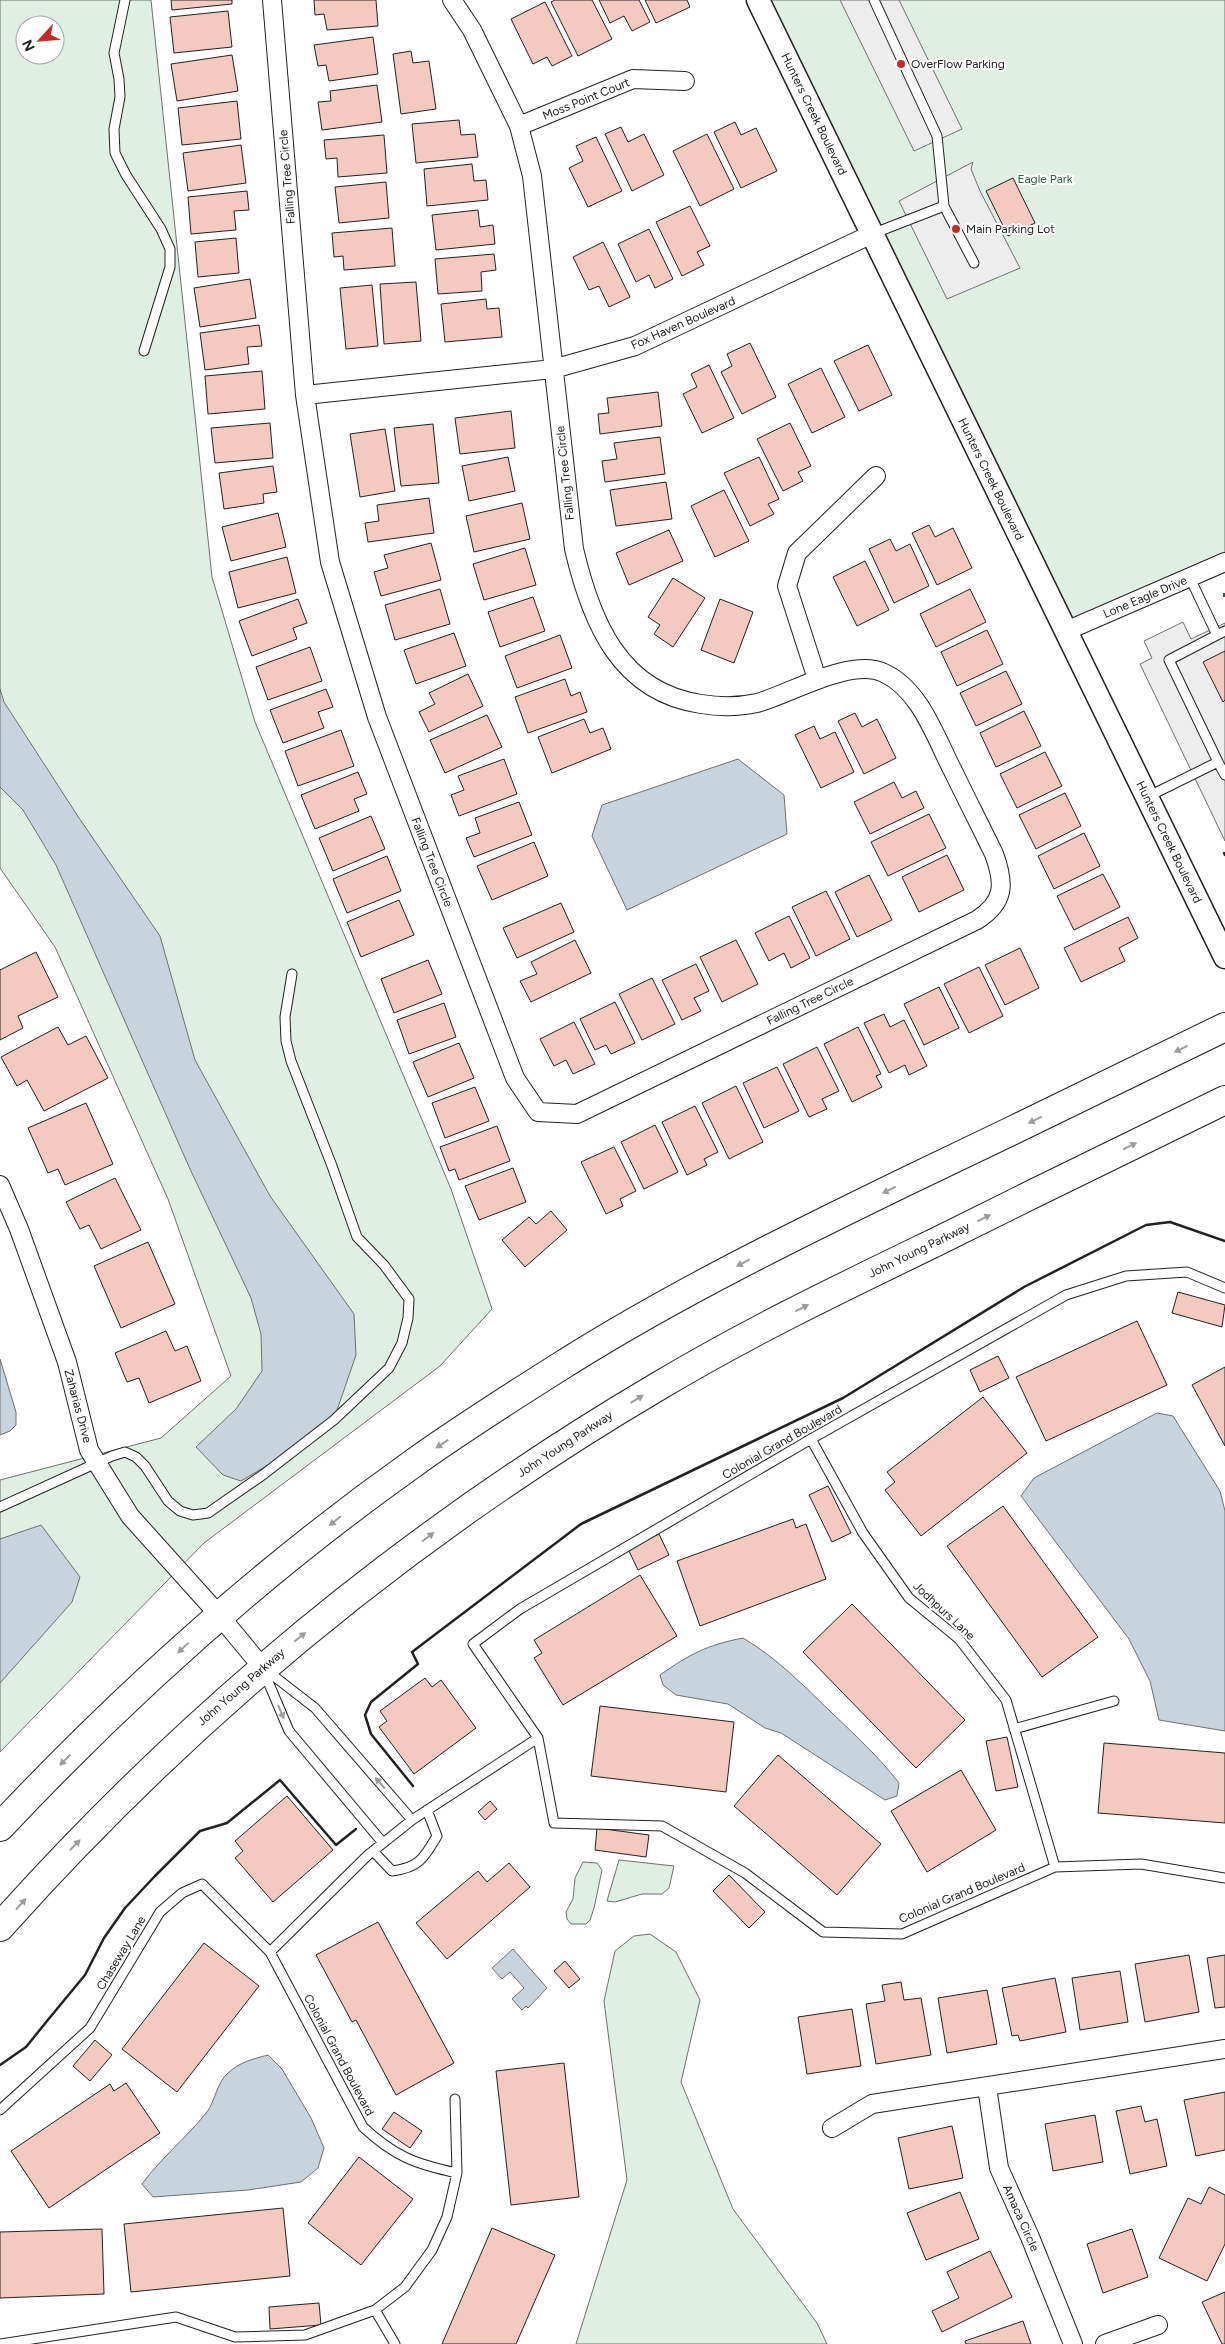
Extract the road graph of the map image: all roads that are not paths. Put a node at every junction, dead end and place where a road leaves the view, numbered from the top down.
1 (125, 0) edge
2 (272, 0) edge
3 (452, 0) edge
4 (758, 0) edge
5 (874, 0) edge
6 (685, 82) dead end
7 (518, 126) junction
8 (944, 206) junction
9 (872, 234) junction
10 (974, 263) dead end
11 (144, 351) dead end
12 (553, 369) junction
13 (304, 395) junction
14 (876, 476) dead end
15 (1225, 562) edge
16 (1190, 578) junction
17 (1066, 631) junction
18 (1221, 633) edge
19 (817, 679) junction
20 (1218, 762) junction
21 (1225, 775) edge
22 (1147, 797) junction
23 (1225, 957) edge
24 (292, 974) dead end
25 (1225, 1028) edge
26 (1225, 1100) edge
27 (0, 1185) edge
28 (4, 1206) edge
29 (1225, 1288) edge
30 (811, 1439) junction
31 (97, 1462) junction
32 (0, 1506) edge
33 (219, 1615) junction
34 (262, 1667) junction
35 (1114, 1701) dead end
36 (1014, 1729) junction
37 (538, 1738) junction
38 (426, 1810) junction
39 (412, 1820) junction
40 (0, 1827) edge
41 (383, 1844) junction
42 (374, 1851) junction
43 (1055, 1867) junction
44 (1225, 1878) edge
45 (0, 1927) edge
46 (270, 1952) junction
47 (1225, 2049) edge
48 (987, 2088) junction
49 (455, 2099) dead end
50 (0, 2110) edge
51 (832, 2128) dead end
52 (457, 2173) junction
53 (375, 2310) junction
54 (1158, 2325) dead end
55 (0, 2344) edge
56 (395, 2344) edge
57 (1074, 2344) edge
58 (1104, 2344) edge

1 - 11 lane
2 - 13 street, Falling Tree Circle
3 - 7 street, Falling Tree Circle
4 - 9 street, Hunters Creek Boulevard
5 - 8 lane
6 - 7 street, Moss Point Court
7 - 12 street, Falling Tree Circle
8 - 9 lane
8 - 10 lane
9 - 12 street, Fox Haven Boulevard
9 - 17 street, Hunters Creek Boulevard
12 - 13 street, Fox Haven Boulevard
12 - 19 street, Falling Tree Circle
13 - 19 street, Falling Tree Circle
14 - 19 street
15 - 16 street, Lone Eagle Drive
16 - 17 street, Lone Eagle Drive
16 - 18 lane
17 - 22 street, Hunters Creek Boulevard
18 - 20 lane
20 - 21 lane
20 - 22 lane
22 - 23 street, Hunters Creek Boulevard
24 - 31 lane
25 -> 33 highway
34 -> 26 highway, John Young Parkway
27 - 28 street, Zaharias Drive
28 - 31 street, Zaharias Drive
29 - 30 lane, Colonial Grand Boulevard
30 - 36 lane, Jodhpurs Lane
30 - 37 lane, Colonial Grand Boulevard
31 - 32 lane
31 - 33 street, Zaharias Drive
33 - 34 street, Zaharias Drive
33 -> 40 highway
39 -> 34 lane
34 -> 41 lane
45 -> 34 highway, John Young Parkway
35 - 36 lane
36 - 43 lane, Jodhpurs Lane
37 - 38 lane
37 - 43 lane, Colonial Grand Boulevard
38 - 39 lane
38 - 42 lane
39 - 41 lane
41 - 42 lane
42 - 46 lane
43 - 44 lane, Colonial Grand Boulevard
46 - 50 lane, Chaseway Lane
46 - 52 lane, Colonial Grand Boulevard
47 - 48 street
48 - 51 street
48 - 57 street, Amaca Circle
49 - 52 lane
52 - 53 lane
53 - 55 lane
53 - 56 lane
54 - 58 street

